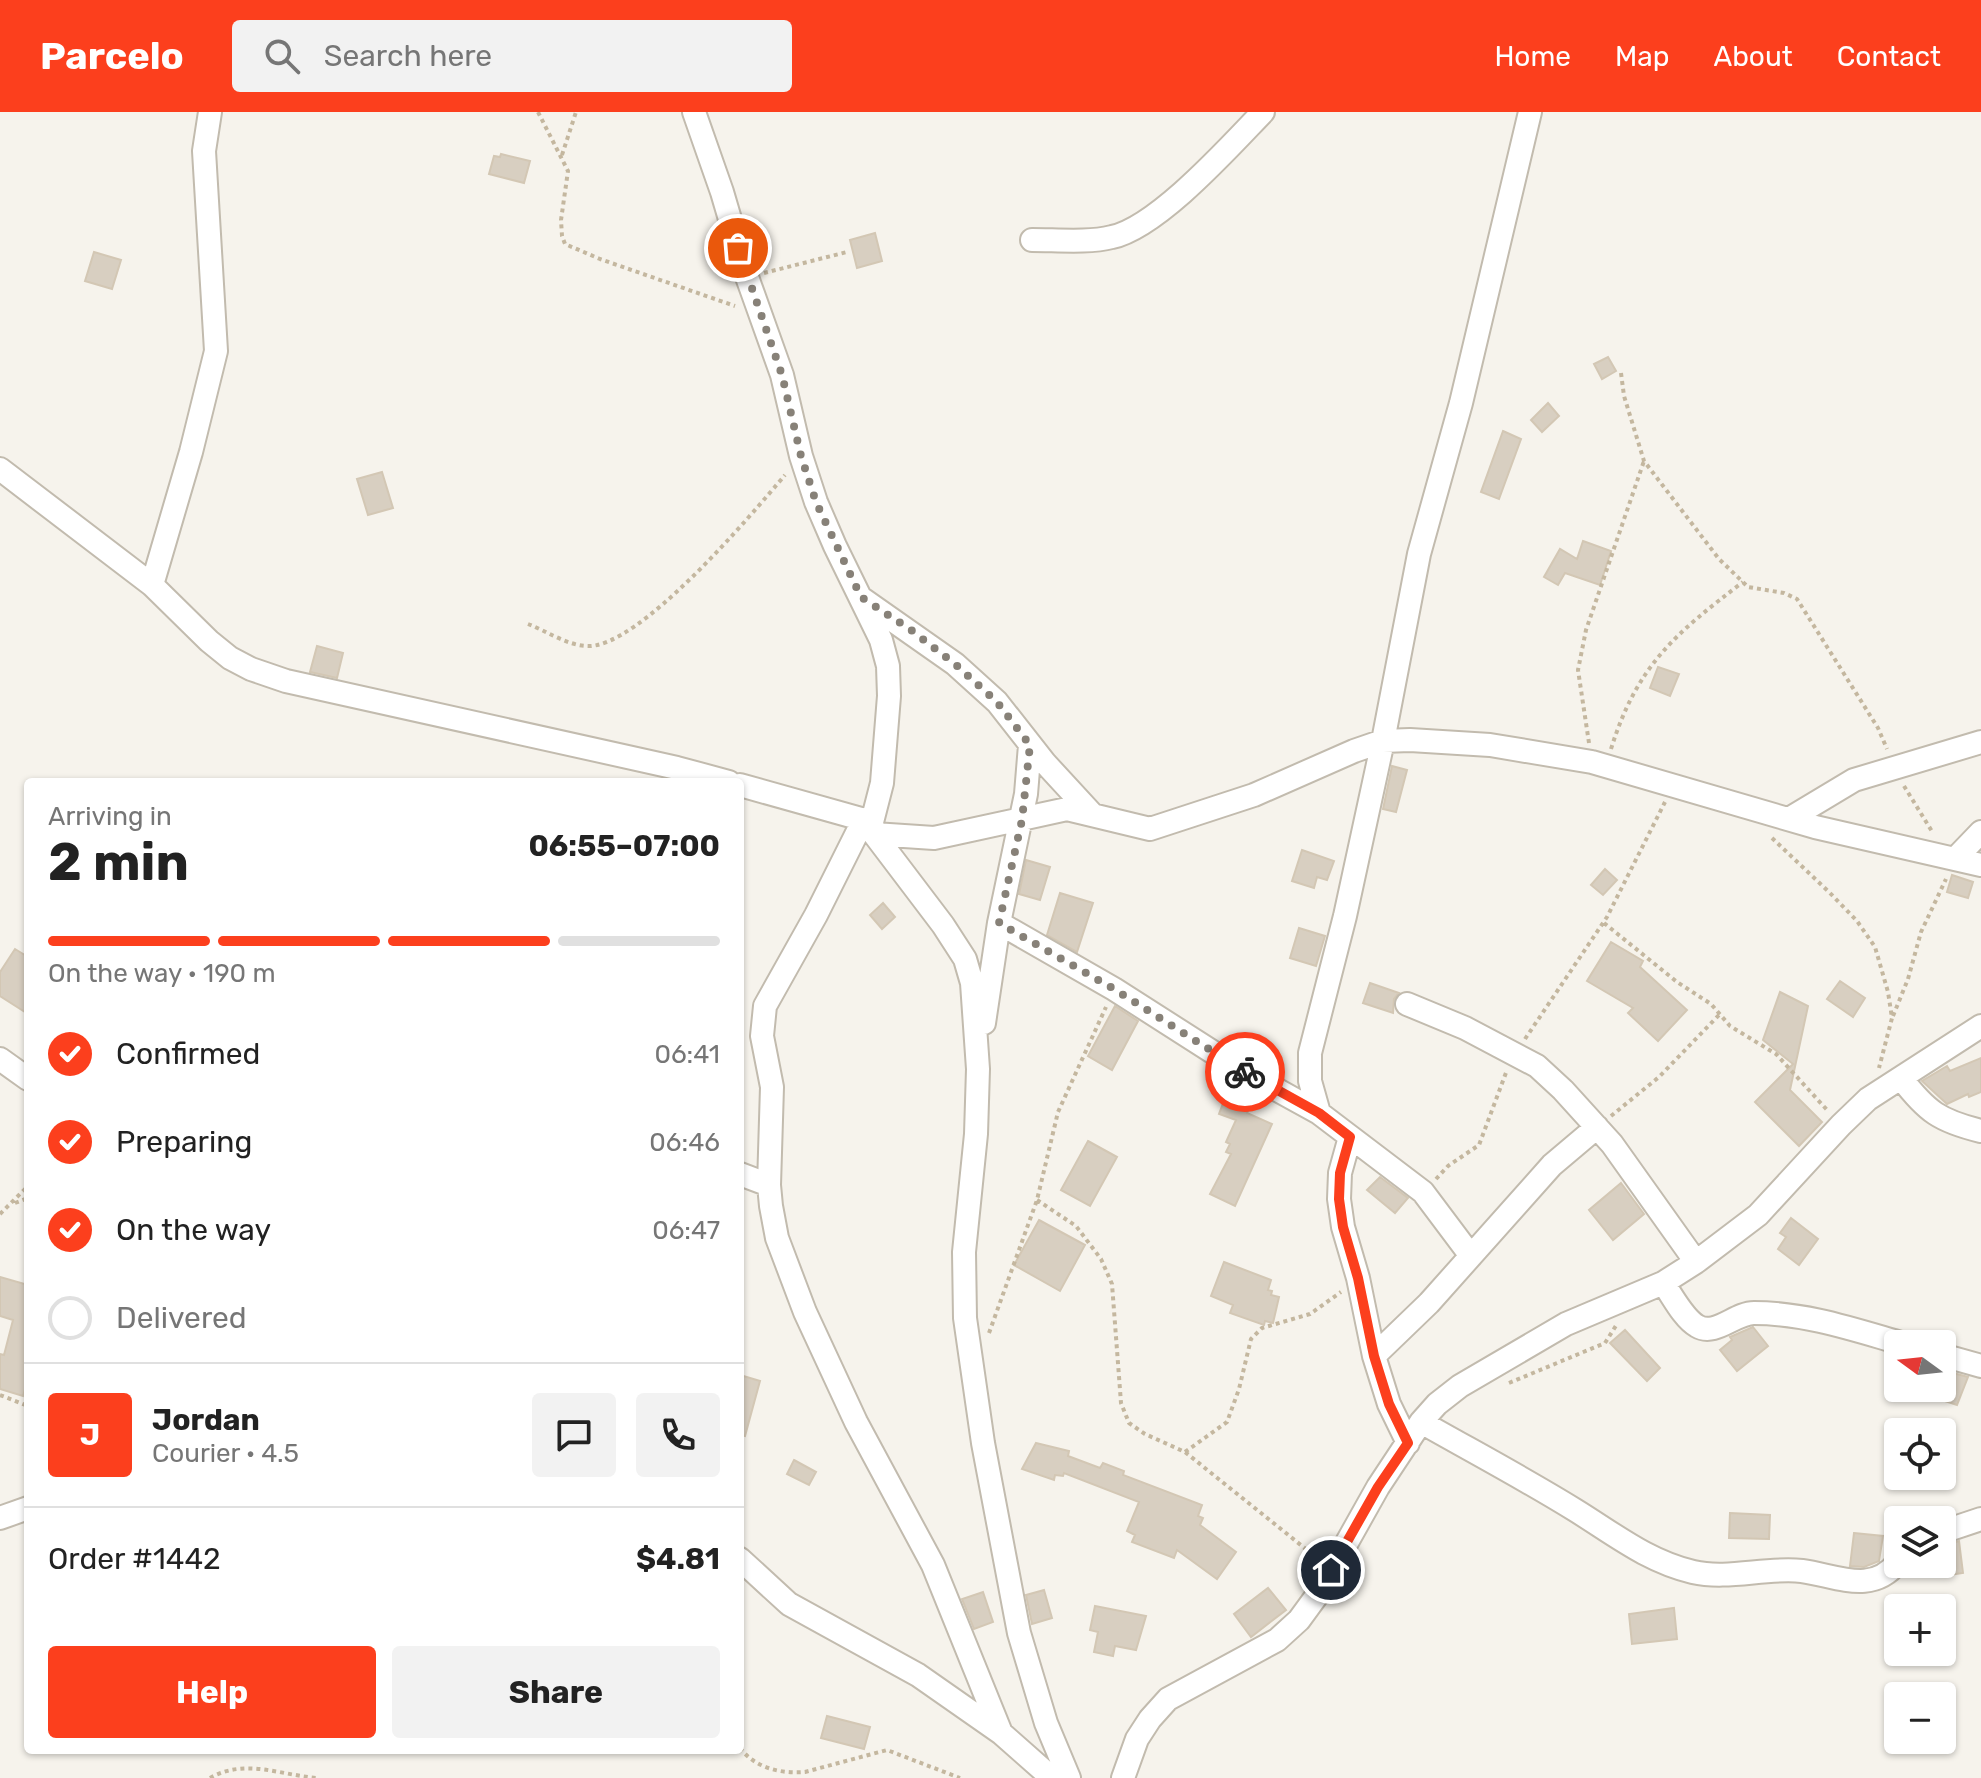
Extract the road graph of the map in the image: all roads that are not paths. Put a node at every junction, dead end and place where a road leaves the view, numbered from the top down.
1 (210, 112) edge
2 (694, 112) edge
3 (1263, 112) edge
4 (1530, 112) edge
5 (1032, 240) dead end
6 (0, 469) edge
7 (152, 585) junction
8 (861, 597) junction
9 (1383, 741) junction
10 (1981, 742) edge
11 (1030, 745) junction
12 (714, 778) edge
13 (744, 786) edge
14 (1092, 814) junction
15 (1789, 819) junction
16 (1022, 820) junction
17 (870, 825) junction
18 (1981, 832) edge
19 (1951, 858) junction
20 (1981, 865) edge
21 (999, 923) junction
22 (1407, 1004) dead end
23 (1981, 1026) edge
24 (0, 1059) edge
25 (978, 1069) junction
26 (24, 1076) edge
27 (1901, 1078) junction
28 (1319, 1113) junction
29 (1597, 1127) junction
30 (1981, 1131) edge
31 (1350, 1137) junction
32 (744, 1176) edge
33 (769, 1185) junction
34 (1471, 1256) junction
35 (1696, 1262) junction
36 (1663, 1283) junction
37 (1884, 1338) edge
38 (1374, 1356) junction
39 (1956, 1359) edge
40 (1981, 1366) edge
41 (1421, 1422) junction
42 (1408, 1443) junction
43 (24, 1509) edge
44 (0, 1518) edge
45 (1981, 1519) edge
46 (1956, 1527) edge
47 (744, 1563) edge
48 (1884, 1577) edge
49 (1001, 1733) junction
50 (1052, 1778) edge
51 (1069, 1778) edge
52 (1123, 1778) edge

1 - 7 street
2 - 8 street
3 - 5 street
4 - 9 street
6 - 7 street
7 - 12 street
8 - 11 street
8 - 17 street
9 - 14 street
9 - 15 street
9 - 28 street
10 - 15 street
11 - 14 street
11 - 16 street
13 - 17 street
14 - 16 street
15 - 19 street
16 - 17 street
16 - 21 street
17 - 25 street
17 - 33 street
18 - 19 street
19 - 20 street
21 - 25 street
21 - 28 street
22 - 29 street
23 - 27 street
24 - 26 street
25 - 51 street
27 - 30 street
27 - 35 street
28 - 31 street
29 - 34 street
29 - 35 street
31 - 34 street
31 - 38 street
32 - 33 street
33 - 49 street
34 - 38 street
35 - 36 street
36 - 37 street
36 - 41 street
38 - 42 street
39 - 40 street
41 - 42 street
41 - 48 street
42 - 52 street
43 - 44 street
45 - 46 street
47 - 49 street
49 - 50 street

